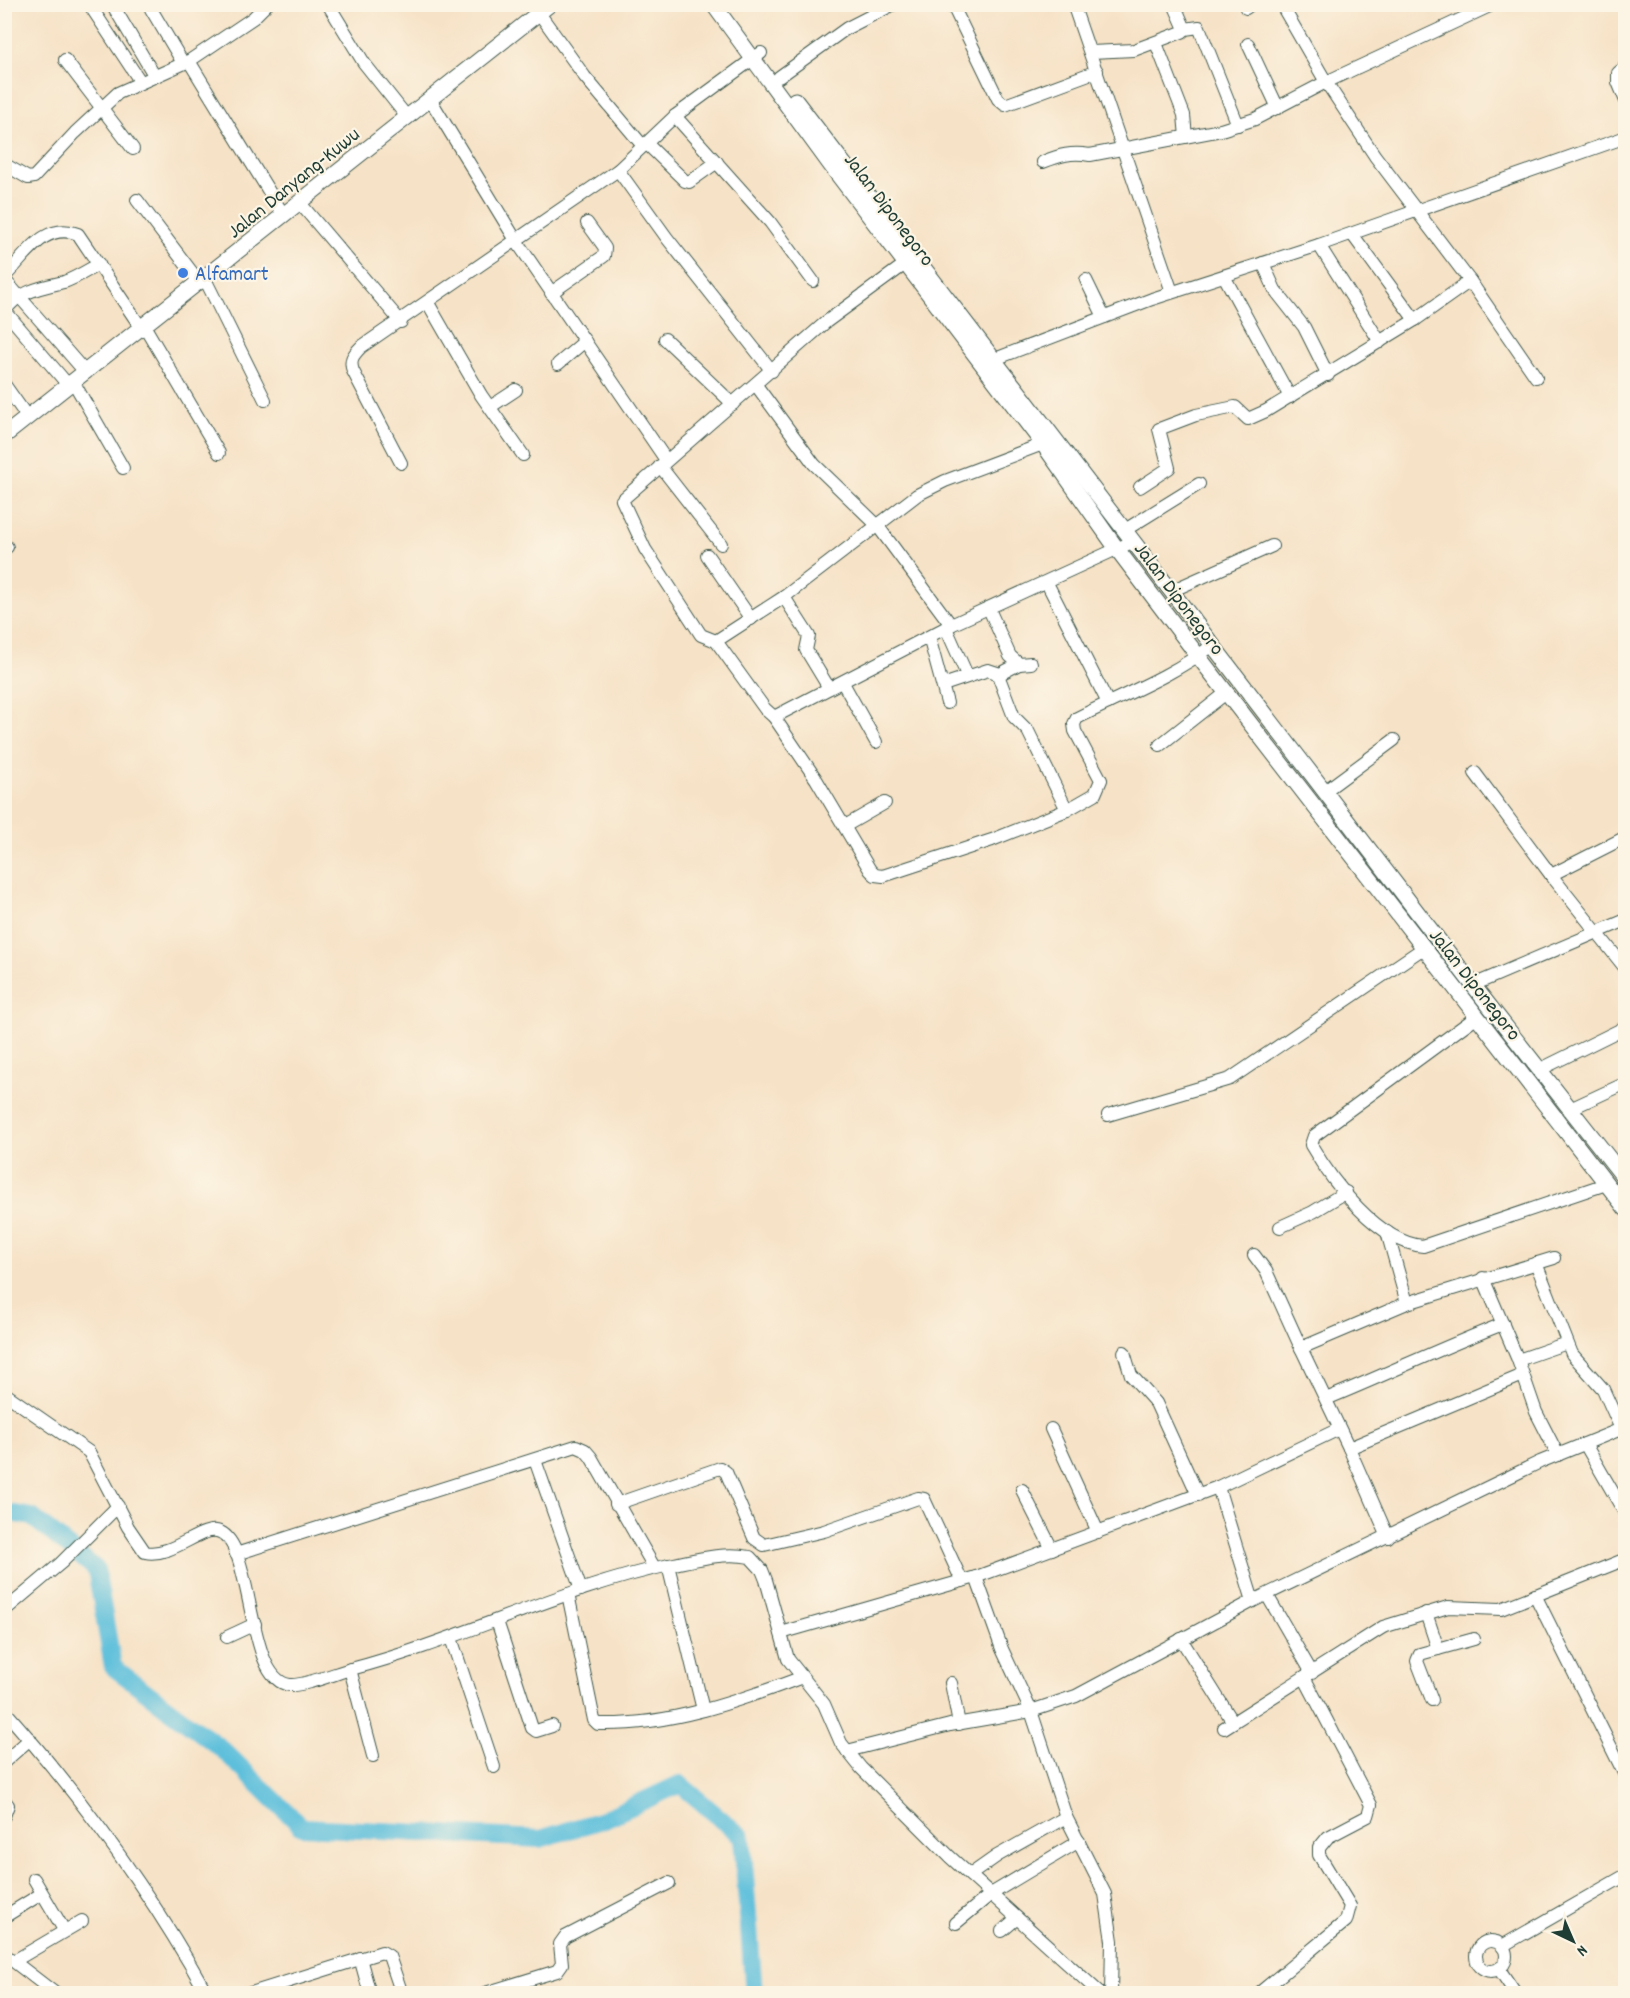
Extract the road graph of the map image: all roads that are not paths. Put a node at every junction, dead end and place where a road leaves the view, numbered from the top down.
1 (89, 4) edge
2 (112, 4) edge
3 (267, 4) edge
4 (328, 4) edge
5 (713, 4) edge
6 (724, 4) edge
7 (894, 4) edge
8 (952, 4) edge
9 (1073, 4) edge
10 (1174, 4) edge
11 (1281, 4) edge
12 (1494, 4) edge
13 (877, 7) edge
14 (151, 9) dead end
15 (545, 9) edge
16 (1212, 23) dead end
17 (1199, 27) junction
18 (1185, 29) junction
19 (1156, 43) junction
20 (1248, 44) dead end
21 (1091, 52) junction
22 (757, 56) junction
23 (65, 60) dead end
24 (186, 62) junction
25 (1626, 66) edge
26 (1097, 70) junction
27 (154, 75) junction
28 (779, 77) junction
29 (140, 81) junction
30 (1326, 82) junction
31 (430, 99) junction
32 (1626, 101) edge
33 (1278, 108) junction
34 (100, 109) junction
35 (407, 117) junction
36 (675, 117) junction
37 (1238, 125) junction
38 (1186, 137) junction
39 (1626, 137) edge
40 (645, 144) junction
41 (133, 149) dead end
42 (1123, 149) junction
43 (717, 162) junction
44 (1043, 162) dead end
45 (4, 164) edge
46 (618, 170) junction
47 (137, 200) dead end
48 (299, 202) junction
49 (1418, 210) junction
50 (285, 216) junction
51 (587, 223) dead end
52 (1352, 234) junction
53 (516, 242) junction
54 (1319, 245) junction
55 (910, 260) junction
56 (1263, 263) junction
57 (99, 264) junction
58 (1224, 276) junction
59 (4, 278) edge
60 (1086, 280) dead end
61 (202, 281) junction
62 (813, 281) dead end
63 (1470, 281) junction
64 (1172, 292) junction
65 (551, 293) junction
66 (21, 296) junction
67 (428, 303) junction
68 (1104, 317) junction
69 (1415, 320) junction
70 (401, 322) junction
71 (143, 328) junction
72 (665, 339) dead end
73 (585, 342) junction
74 (1380, 342) junction
75 (989, 362) junction
76 (558, 364) dead end
77 (772, 371) junction
78 (1328, 375) junction
79 (1536, 377) dead end
80 (77, 381) junction
81 (4, 384) edge
82 (756, 385) junction
83 (516, 390) dead end
84 (1290, 397) junction
85 (265, 400) dead end
86 (733, 404) junction
87 (490, 407) junction
88 (28, 418) junction
89 (4, 436) edge
90 (1044, 444) junction
91 (219, 453) dead end
92 (523, 455) dead end
93 (401, 463) dead end
94 (663, 463) junction
95 (123, 468) dead end
96 (1199, 484) dead end
97 (1140, 488) dead end
98 (877, 525) junction
99 (1129, 536) junction
100 (721, 544) dead end
101 (1272, 546) dead end
102 (1117, 549) junction
103 (707, 555) dead end
104 (1047, 583) junction
105 (1171, 591) junction
106 (784, 597) junction
107 (989, 609) junction
108 (751, 619) junction
109 (949, 627) junction
110 (929, 637) junction
111 (716, 640) junction
112 (1213, 645) junction
113 (1198, 656) junction
114 (967, 675) junction
115 (998, 675) junction
116 (843, 683) junction
117 (943, 685) junction
118 (829, 688) junction
119 (1226, 693) junction
120 (947, 703) dead end
121 (1108, 703) junction
122 (774, 717) junction
123 (1394, 740) dead end
124 (876, 742) dead end
125 (1160, 745) dead end
126 (1475, 773) dead end
127 (1325, 791) junction
128 (885, 803) dead end
129 (1067, 810) junction
130 (845, 826) junction
131 (1626, 837) edge
132 (1551, 875) junction
133 (1626, 920) edge
134 (1596, 931) junction
135 (1422, 949) junction
136 (1626, 969) edge
137 (1473, 985) junction
138 (1476, 1017) junction
139 (1626, 1027) edge
140 (1539, 1070) junction
141 (1626, 1083) edge
142 (1570, 1110) junction
143 (1108, 1115) dead end
144 (1626, 1180) edge
145 (1606, 1184) junction
146 (1346, 1192) junction
147 (1626, 1209) edge
148 (1280, 1227) dead end
149 (1387, 1232) junction
150 (1254, 1255) dead end
151 (1554, 1258) dead end
152 (1536, 1263) junction
153 (1483, 1278) junction
154 (1407, 1303) junction
155 (1503, 1324) junction
156 (1567, 1343) junction
157 (1301, 1348) junction
158 (1124, 1352) dead end
159 (1518, 1360) junction
160 (1522, 1375) junction
161 (4, 1394) edge
162 (1326, 1399) junction
163 (1623, 1428) edge
164 (1052, 1429) dead end
165 (1339, 1429) junction
166 (1585, 1444) junction
167 (1349, 1448) junction
168 (1558, 1455) junction
169 (535, 1460) junction
170 (1218, 1487) junction
171 (1022, 1490) dead end
172 (1198, 1495) junction
173 (616, 1504) junction
174 (118, 1506) junction
175 (1626, 1515) edge
176 (1098, 1532) junction
177 (1388, 1537) junction
178 (758, 1543) junction
179 (1052, 1549) junction
180 (236, 1554) junction
181 (750, 1557) junction
182 (1626, 1559) edge
183 (669, 1565) junction
184 (654, 1567) junction
185 (976, 1577) junction
186 (962, 1581) junction
187 (581, 1590) junction
188 (567, 1594) junction
189 (1267, 1595) junction
190 (1535, 1595) junction
191 (1253, 1601) junction
192 (4, 1611) edge
193 (1426, 1613) junction
194 (497, 1621) junction
195 (255, 1624) junction
196 (781, 1633) junction
197 (226, 1637) dead end
198 (451, 1638) junction
199 (1181, 1639) junction
200 (1474, 1639) dead end
201 (1437, 1649) junction
202 (351, 1669) junction
203 (1308, 1675) junction
204 (800, 1678) junction
205 (951, 1683) dead end
206 (1432, 1700) dead end
207 (4, 1710) edge
208 (703, 1710) junction
209 (1031, 1711) junction
210 (959, 1724) junction
211 (552, 1726) dead end
212 (30, 1739) junction
213 (847, 1751) junction
214 (373, 1756) dead end
215 (4, 1762) edge
216 (494, 1767) dead end
217 (1626, 1777) edge
218 (4, 1800) edge
219 (4, 1816) edge
220 (1066, 1817) junction
221 (1079, 1841) junction
222 (970, 1875) junction
223 (1626, 1875) edge
224 (34, 1879) dead end
225 (669, 1883) dead end
226 (41, 1894) junction
227 (991, 1894) junction
228 (4, 1917) edge
229 (1017, 1918) junction
230 (82, 1921) dead end
231 (956, 1923) dead end
232 (64, 1930) junction
233 (1002, 1931) dead end
234 (1502, 1946) junction
235 (9, 1958) edge
236 (360, 1958) junction
237 (1499, 1969) junction
238 (56, 1994) edge
239 (207, 1994) edge
240 (248, 1994) edge
241 (370, 1994) edge
242 (402, 1994) edge
243 (482, 1994) edge
244 (1101, 1994) edge
245 (1111, 1994) edge
246 (1258, 1994) edge
247 (1516, 1994) edge

1 - 29 street
2 - 27 street
3 - 24 street
4 - 35 street
5 - 22 main road, Jalan Diponegoro
6 - 22 main road, Jalan Diponegoro
7 - 13 street
8 - 26 street
9 - 21 street
10 - 18 street
11 - 30 street
12 - 30 street
13 - 28 street
14 - 24 street
15 - 31 main road, Jalan Danyang-Kuwu
15 - 40 street
16 - 17 street
17 - 18 street
17 - 37 street
18 - 19 street
19 - 21 street
19 - 38 street
20 - 33 street
21 - 26 street
22 - 28 main road, Jalan Diponegoro
22 - 36 street
22 - 55 main road, Jalan Diponegoro
23 - 34 street
24 - 27 street
24 - 50 street
25 - 32 street
26 - 42 street
27 - 29 street
28 - 55 main road, Jalan Diponegoro
29 - 34 street
30 - 33 street
30 - 49 street
31 - 35 main road, Jalan Danyang-Kuwu
31 - 53 street
33 - 37 street
34 - 41 street
34 - 45 street
35 - 48 main road, Jalan Danyang-Kuwu
36 - 40 street
36 - 43 street
37 - 38 street
38 - 42 street
39 - 49 street
40 - 43 street
40 - 46 street
42 - 44 street
42 - 64 street
43 - 62 street
46 - 53 street
46 - 77 street
47 - 61 street
48 - 50 main road, Jalan Danyang-Kuwu
48 - 70 street
49 - 52 street
49 - 63 street
50 - 61 main road, Jalan Danyang-Kuwu
51 - 65 street
52 - 54 street
52 - 69 street
53 - 65 street
53 - 67 street
54 - 56 street
54 - 74 street
55 - 75 main road, Jalan Diponegoro
55 - 77 street
56 - 58 street
56 - 78 street
57 - 59 street
57 - 66 street
57 - 71 street
58 - 64 street
58 - 84 street
59 - 66 street
60 - 68 street
61 - 71 main road, Jalan Danyang-Kuwu
61 - 85 street
63 - 69 street
63 - 79 street
64 - 68 street
65 - 73 street
66 - 80 street
66 - 80 street
67 - 70 street
67 - 87 street
68 - 75 street
69 - 74 street
70 - 93 street
71 - 80 main road, Jalan Danyang-Kuwu
71 - 91 street
72 - 86 street
73 - 76 street
73 - 94 street
74 - 78 street
75 - 90 main road, Jalan Diponegoro
75 - 99 main road, Jalan Diponegoro
77 - 82 street
78 - 84 street
80 - 88 main road, Jalan Danyang-Kuwu
80 - 95 street
81 - 88 street
82 - 86 street
82 - 98 street
83 - 87 street
84 - 97 street
86 - 94 street
87 - 92 street
88 - 89 main road, Jalan Danyang-Kuwu
90 - 98 street
90 - 102 main road, Jalan Diponegoro
94 - 100 street
94 - 111 street
96 - 99 street
98 - 106 street
98 - 109 street
99 - 102 street
99 - 105 main road, Jalan Diponegoro
101 - 105 street
102 - 104 street
102 - 113 main road, Jalan Diponegoro
103 - 108 street
104 - 107 street
104 - 121 street
105 - 112 main road, Jalan Diponegoro
106 - 108 street
106 - 118 street
107 - 109 street
107 - 115 street
108 - 111 street
109 - 110 street
109 - 114 street
110 - 116 street
110 - 117 street
111 - 122 street
112 - 113 street
112 - 127 main road, Jalan Diponegoro
113 - 119 main road, Jalan Diponegoro
113 - 121 street
114 - 115 street
114 - 117 street
115 - 129 street
116 - 118 street
116 - 124 street
117 - 120 street
118 - 122 street
119 - 125 street
119 - 135 main road, Jalan Diponegoro
121 - 129 street
122 - 130 street
123 - 127 street
126 - 132 street
127 - 137 main road, Jalan Diponegoro
128 - 130 street
129 - 130 street
131 - 132 street
132 - 134 street
133 - 134 street
134 - 136 street
134 - 137 street
135 - 138 main road, Jalan Diponegoro
135 - 143 street
137 - 140 main road, Jalan Diponegoro
138 - 145 main road, Jalan Diponegoro
138 - 146 street
139 - 140 street
140 - 142 main road, Jalan Diponegoro
141 - 142 street
142 - 144 main road, Jalan Diponegoro
145 - 147 main road, Jalan Diponegoro
145 - 149 street
146 - 148 street
146 - 149 street
149 - 154 street
150 - 157 street
151 - 152 street
152 - 153 street
152 - 156 street
153 - 154 street
153 - 155 street
154 - 157 street
155 - 159 street
155 - 162 street
156 - 159 street
156 - 163 street
157 - 162 street
158 - 172 street
159 - 160 street
160 - 167 street
160 - 168 street
161 - 174 street
162 - 165 street
163 - 166 street
164 - 176 street
165 - 167 street
165 - 170 street
166 - 168 street
166 - 175 street
167 - 177 street
168 - 177 street
169 - 173 street
169 - 180 street
169 - 187 street
170 - 172 street
170 - 191 street
171 - 179 street
172 - 176 street
173 - 178 street
173 - 184 street
174 - 180 street
174 - 192 street
176 - 179 street
177 - 189 street
178 - 181 street
178 - 186 street
179 - 185 street
180 - 195 street
181 - 183 street
181 - 196 street
182 - 190 street
183 - 184 street
183 - 208 street
184 - 187 street
185 - 186 street
185 - 209 street
186 - 196 street
187 - 188 street
188 - 194 street
188 - 208 street
189 - 191 street
189 - 203 street
190 - 193 street
190 - 217 street
191 - 199 street
193 - 201 street
193 - 203 street
194 - 198 street
194 - 211 street
195 - 197 street
195 - 202 street
196 - 204 street
198 - 202 street
198 - 216 street
199 - 203 street
199 - 209 street
200 - 201 street
201 - 206 street
202 - 214 street
203 - 246 street
204 - 208 street
204 - 213 street
205 - 210 street
207 - 212 street
209 - 210 street
209 - 220 street
210 - 213 street
212 - 215 street
212 - 239 street
213 - 222 street
218 - 219 street
220 - 221 street
220 - 222 street
221 - 227 street
221 - 245 street
222 - 227 street
223 - 234 street
224 - 226 street
225 - 243 street
226 - 228 street
226 - 232 street
227 - 229 street
227 - 231 street
229 - 233 street
229 - 244 street
230 - 232 street
232 - 235 street
234 - 237 street
234 - 237 street
235 - 238 street
236 - 240 street
236 - 241 street
236 - 242 street
237 - 247 street

